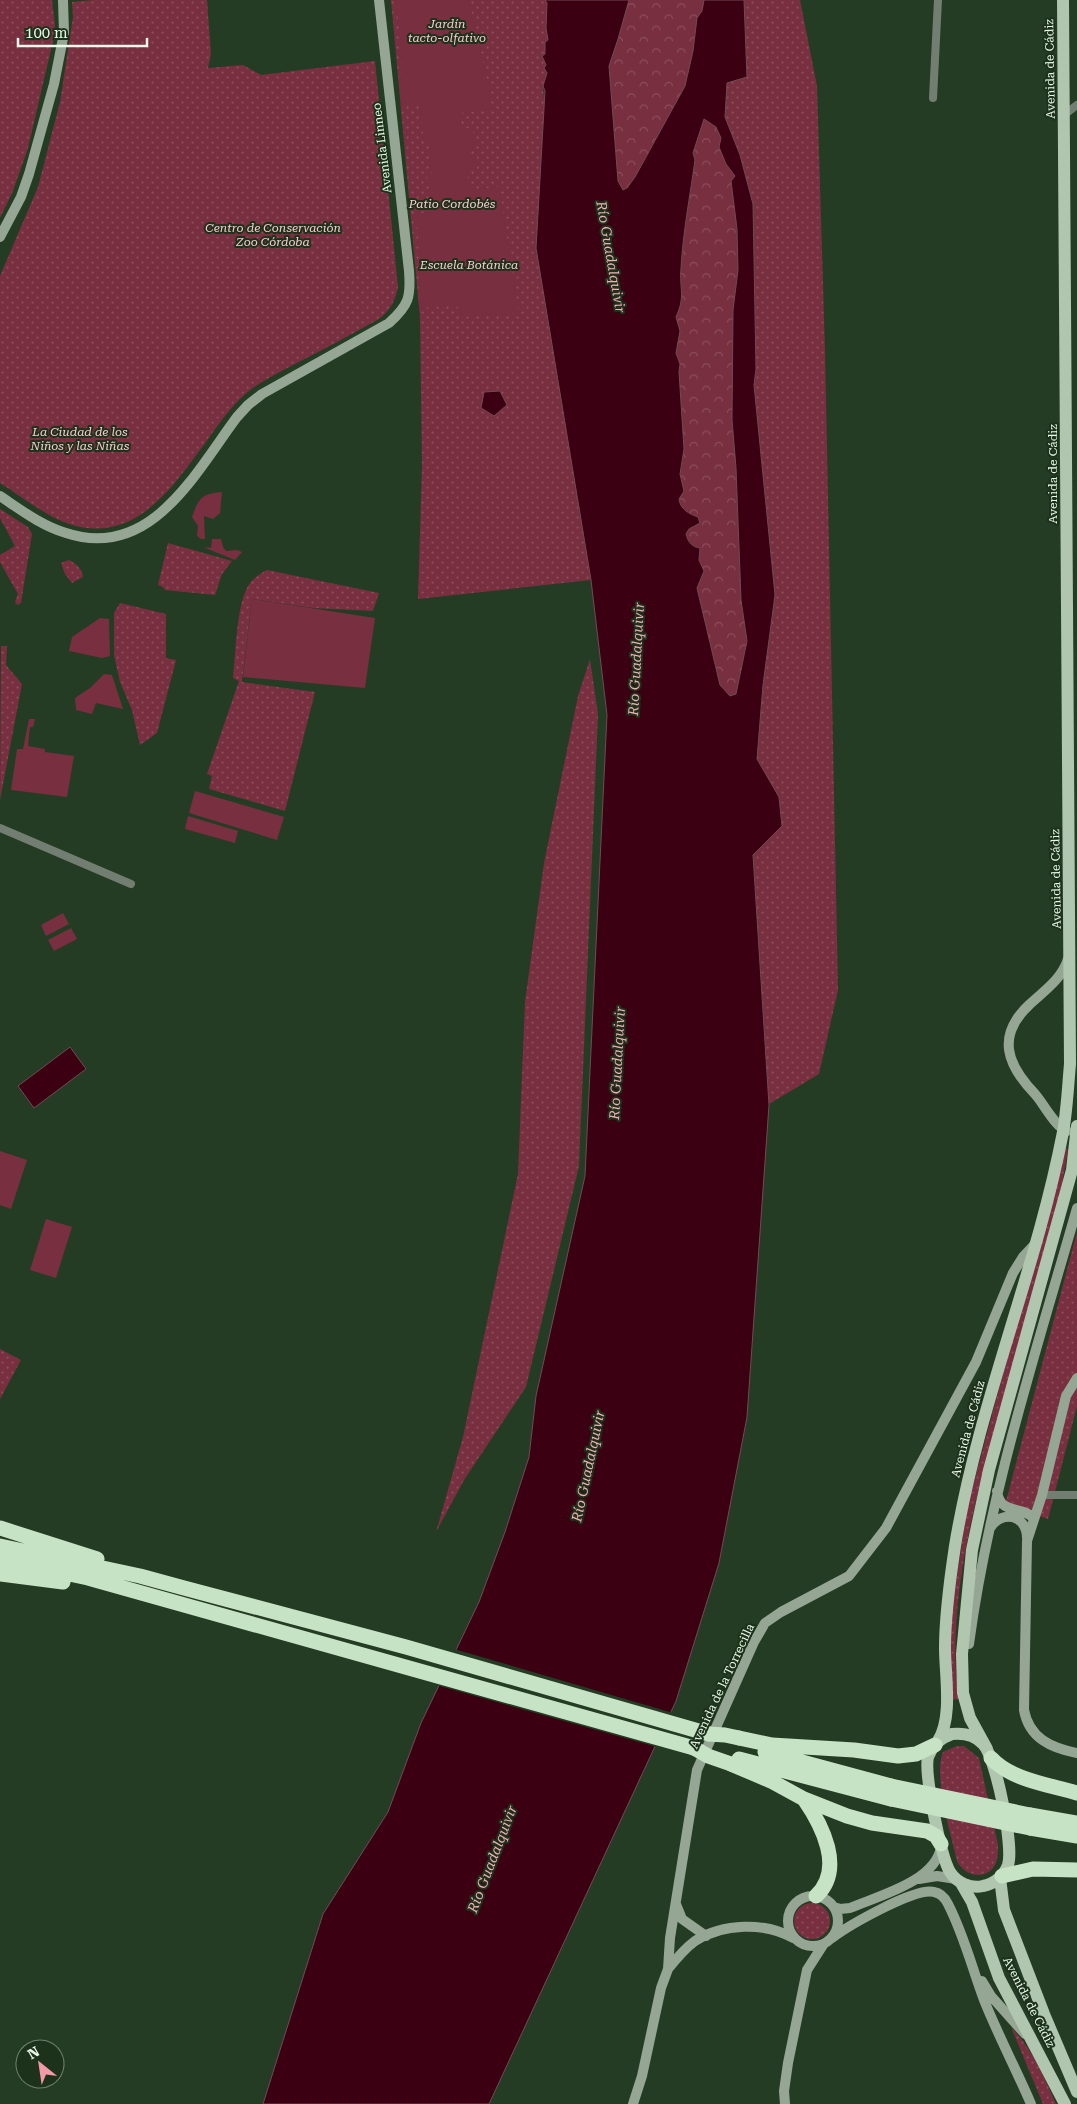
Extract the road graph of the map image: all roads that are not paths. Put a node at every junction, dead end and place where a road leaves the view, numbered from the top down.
1 (62, 0) edge
2 (379, 0) edge
3 (938, 0) edge
4 (1063, 0) edge
5 (932, 98) dead end
6 (1077, 105) edge
7 (1064, 116) junction
8 (0, 237) edge
9 (0, 496) edge
10 (1072, 552) edge
11 (1068, 572) junction
12 (1077, 633) edge
13 (0, 828) edge
14 (131, 884) dead end
15 (1070, 948) junction
16 (1074, 1062) edge
17 (1077, 1126) edge
18 (1063, 1130) junction
19 (1077, 1132) edge
20 (1075, 1165) edge
21 (1077, 1208) edge
22 (1036, 1243) junction
23 (1040, 1285) junction
24 (1039, 1340) junction
25 (1076, 1379) edge
26 (997, 1491) junction
27 (1043, 1491) junction
28 (1077, 1495) edge
29 (1020, 1515) junction
30 (1032, 1519) junction
31 (0, 1528) edge
32 (987, 1536) junction
33 (1027, 1541) junction
34 (0, 1546) edge
35 (0, 1559) edge
36 (0, 1574) edge
37 (140, 1576) junction
38 (125, 1590) junction
39 (963, 1693) junction
40 (936, 1743) junction
41 (735, 1751) junction
42 (1077, 1753) edge
43 (989, 1754) junction
44 (1077, 1792) edge
45 (804, 1799) junction
46 (1030, 1822) junction
47 (1077, 1823) edge
48 (1077, 1836) edge
49 (941, 1845) junction
50 (1077, 1870) edge
51 (1001, 1877) junction
52 (911, 1881) junction
53 (958, 1881) junction
54 (816, 1896) junction
55 (676, 1904) junction
56 (834, 1907) junction
57 (850, 1908) junction
58 (788, 1914) junction
59 (838, 1921) junction
60 (766, 1928) junction
61 (706, 1936) junction
62 (832, 1938) junction
63 (797, 1941) junction
64 (822, 1945) junction
65 (974, 1967) junction
66 (668, 1969) junction
67 (807, 1970) junction
68 (1032, 2042) junction
69 (1077, 2092) edge
70 (633, 2104) edge
71 (785, 2104) edge
72 (1031, 2104) edge
73 (1065, 2104) edge

1 - 8 street
2 - 9 street, Avenida Linneo
3 - 5 street
4 - 7 main road, Avenida de Cádiz
6 - 7 street
7 - 10 main road, Avenida de Cádiz
10 - 11 main road, Avenida de Cádiz
11 - 12 main road
11 - 15 main road, Avenida de Cádiz
13 - 14 street
15 - 16 main road, Avenida de Cádiz
15 - 18 street, Avenida de Cádiz
16 - 18 main road, Avenida de Cádiz
17 - 19 main road
18 - 19 street
18 - 22 main road, Avenida de Cádiz
19 - 20 main road
20 - 23 main road
21 - 24 street
22 - 40 main road, Avenida de Cádiz
22 - 55 street, Avenida de la Torrecilla
23 - 24 street
23 - 39 main road
24 - 26 street
25 - 27 street
26 - 29 street
26 - 32 street
27 - 28 street
27 - 29 street
27 - 30 street
29 - 30 street
29 - 32 street
29 - 33 street
30 - 33 street
31 - 37 highway
32 - 39 street
33 - 42 street
34 - 37 highway
35 - 38 highway
36 - 38 highway
37 - 41 highway
38 - 41 highway, bridge
39 - 43 main road
40 - 41 highway
40 - 43 main road
40 - 49 main road, Avenida de Cádiz
41 - 45 highway
41 - 46 highway, bridge
43 - 44 highway
43 - 51 main road
45 - 49 highway
45 - 54 highway
46 - 47 highway
46 - 48 highway
49 - 52 street
49 - 53 main road, Avenida de Cádiz
50 - 51 highway
51 - 53 main road
51 - 69 main road, Avenida de Cádiz
52 - 53 street
52 - 57 street
53 - 68 main road, Avenida de Cádiz
54 - 56 street
54 - 58 street
55 - 61 street
55 - 66 street, Avenida de la Torrecilla
56 - 57 street
56 - 59 street
57 - 59 street
58 - 60 street
58 - 63 street
59 - 62 street
60 - 61 street
60 - 63 street
61 - 66 street
62 - 64 street
62 - 65 street
63 - 64 street
63 - 67 street
64 - 67 street
65 - 68 street
65 - 72 street
66 - 70 street, Avenida de la Torrecilla
67 - 71 street
68 - 73 main road, Avenida de Cádiz

